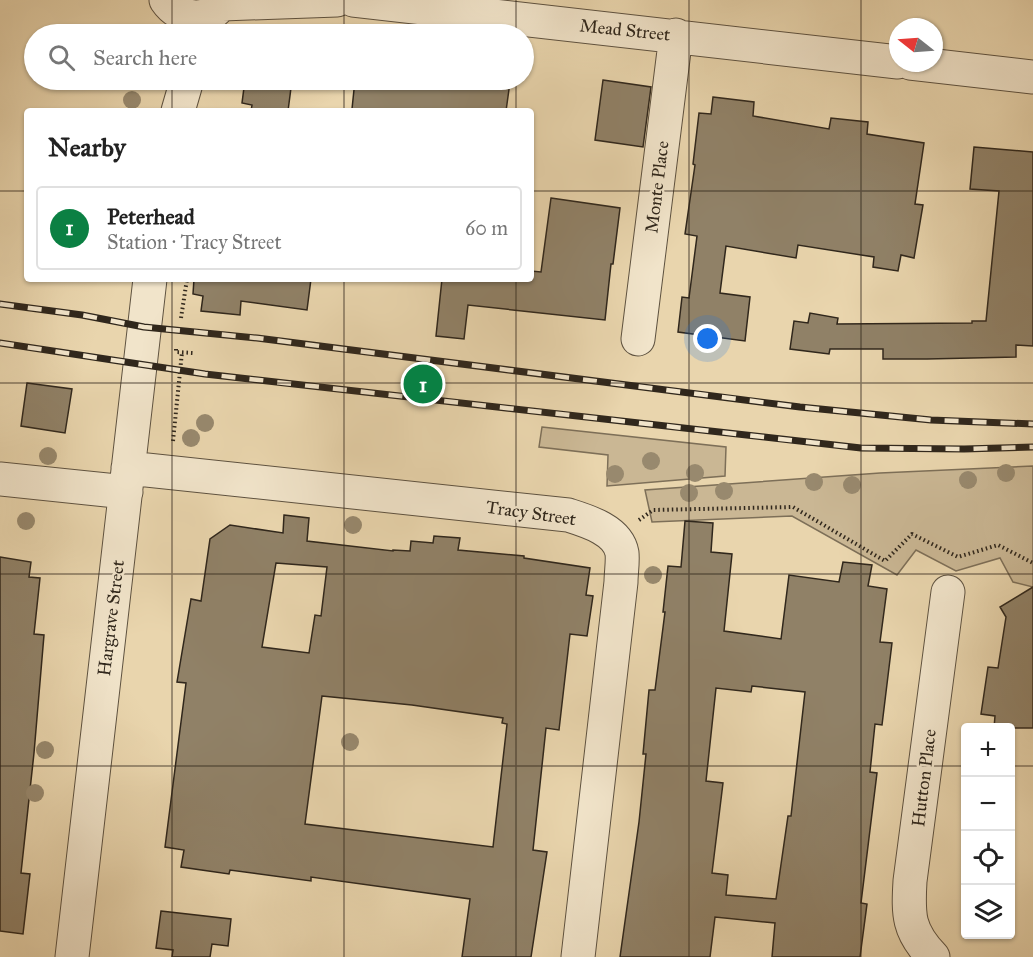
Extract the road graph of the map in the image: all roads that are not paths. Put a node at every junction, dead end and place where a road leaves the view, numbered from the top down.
1 (337, 0) edge
2 (352, 0) edge
3 (195, 14) edge
4 (676, 35) junction
5 (889, 61) edge
6 (943, 67) edge
7 (1033, 77) edge
8 (168, 90) edge
9 (184, 90) edge
10 (167, 108) edge
11 (179, 108) edge
12 (150, 282) edge
13 (638, 339) dead end
14 (0, 479) edge
15 (127, 480) junction
16 (948, 592) dead end
17 (72, 957) edge
18 (578, 957) edge
19 (933, 957) edge

1 - 3 street
2 - 4 street, Mead Street
4 - 5 street, Mead Street
4 - 13 street, Monte Place
6 - 7 street
8 - 10 street
9 - 11 street
12 - 15 street, Hargrave Street
14 - 15 street, Tracy Street
15 - 17 street, Hargrave Street
15 - 18 street, Tracy Street
16 - 19 street, Hutton Place

